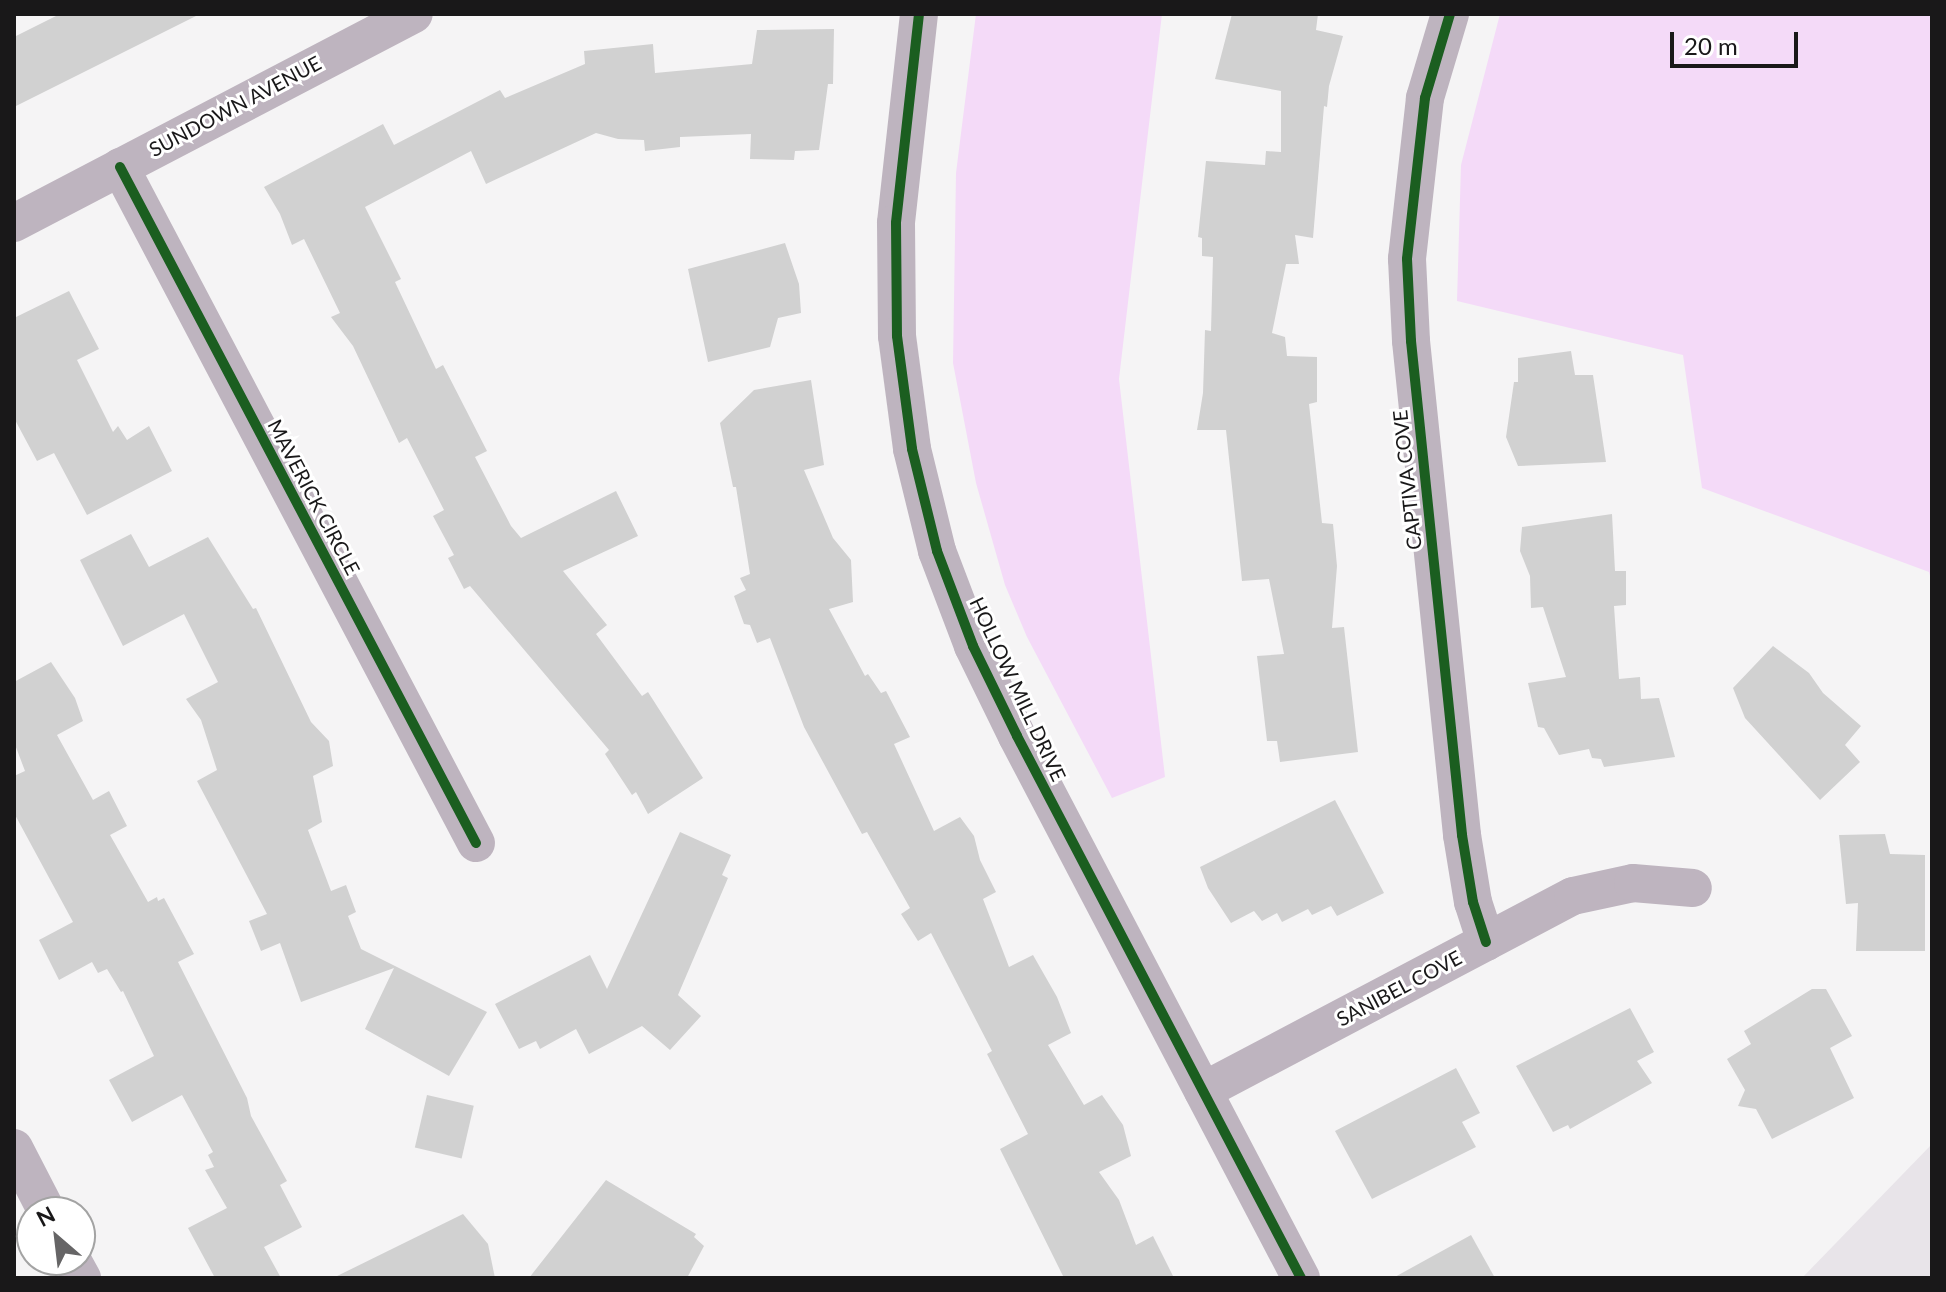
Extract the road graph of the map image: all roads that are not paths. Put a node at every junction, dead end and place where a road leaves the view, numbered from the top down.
1 (414, 14) edge
2 (919, 14) edge
3 (1450, 14) edge
4 (120, 167) junction
5 (14, 223) edge
6 (476, 843) dead end
7 (1693, 888) dead end
8 (1486, 942) junction
9 (1203, 1091) junction
10 (14, 1148) edge
11 (39, 1196) edge
12 (1301, 1278) edge

1 - 4 street, SUNDOWN AVENUE
2 - 9 street, HOLLOW MILL DRIVE
3 - 8 street, CAPTIVA COVE
4 - 5 street, SUNDOWN AVENUE
4 - 6 street, MAVERICK CIRCLE
7 - 8 street, SANIBEL COVE
8 - 9 street, SANIBEL COVE
9 - 12 street, HOLLOW MILL DRIVE
10 - 11 street

